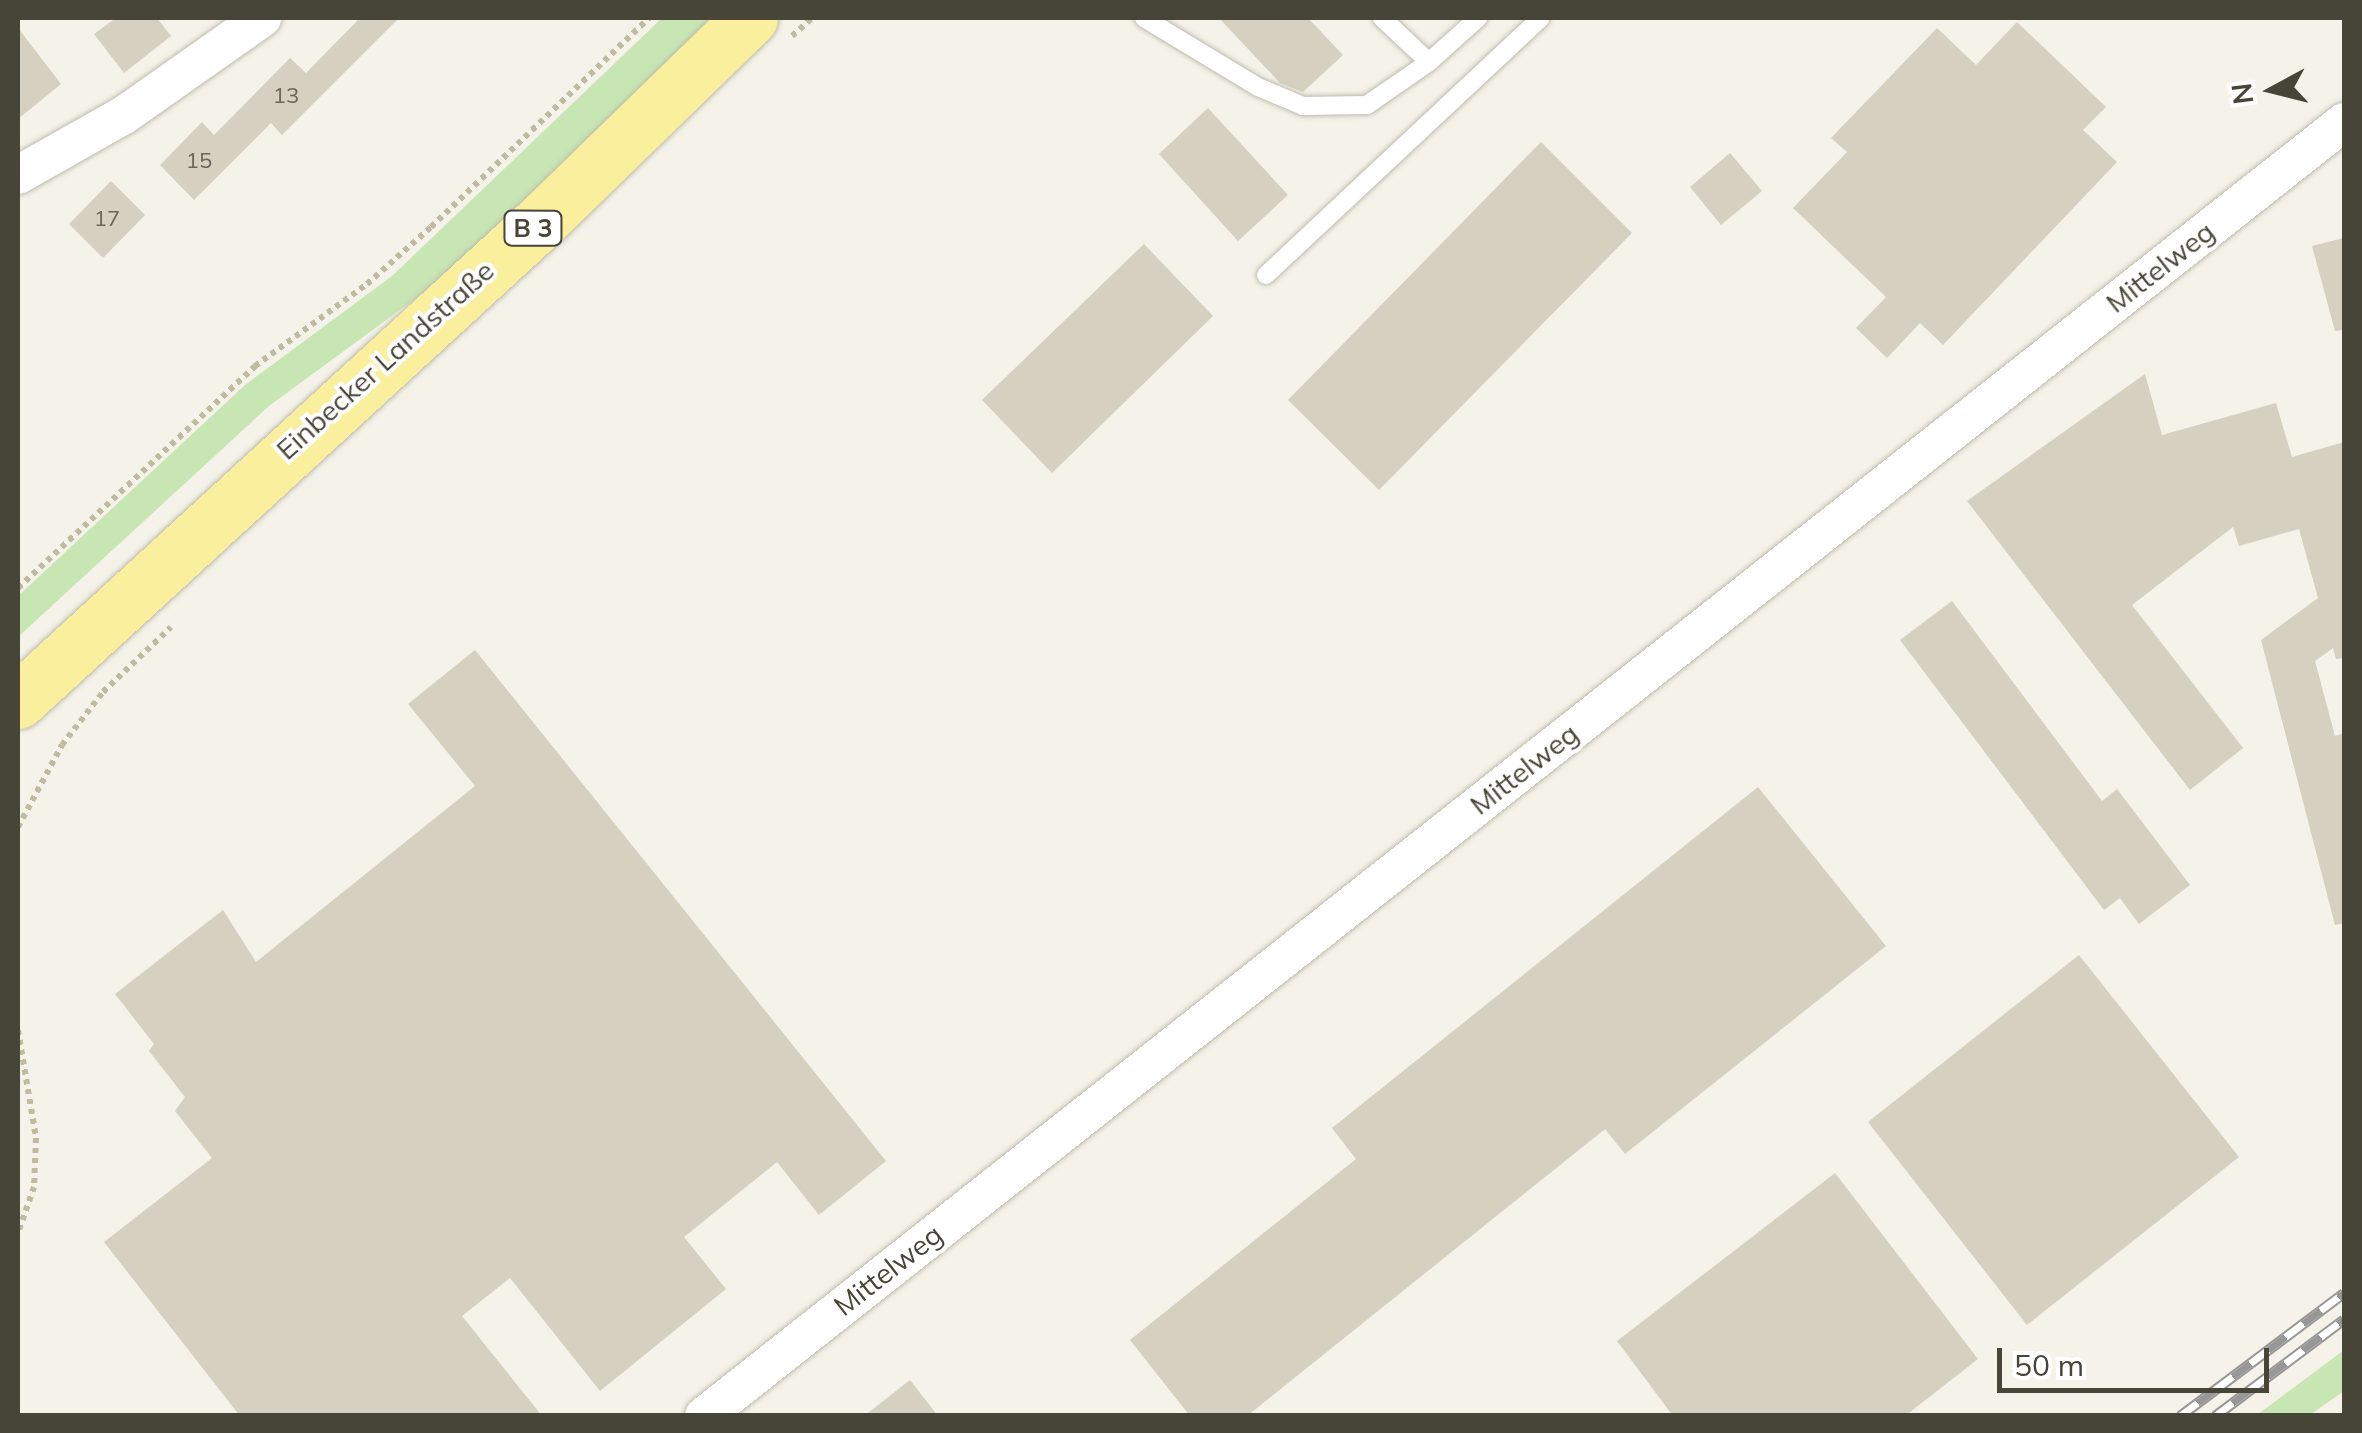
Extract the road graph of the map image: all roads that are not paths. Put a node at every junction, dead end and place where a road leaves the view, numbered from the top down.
1 (262, 18) edge
2 (750, 18) edge
3 (1144, 18) edge
4 (1382, 18) edge
5 (1478, 18) edge
6 (1541, 18) edge
7 (1429, 62) junction
8 (2344, 122) edge
9 (18, 175) edge
10 (1266, 276) dead end
11 (18, 701) edge
12 (704, 1416) edge

1 - 9 street
2 - 11 main road, Einbecker Landstraße / B 3
3 - 7 lane
4 - 7 lane
5 - 7 lane
6 - 10 lane
8 - 12 street, Mittelweg

